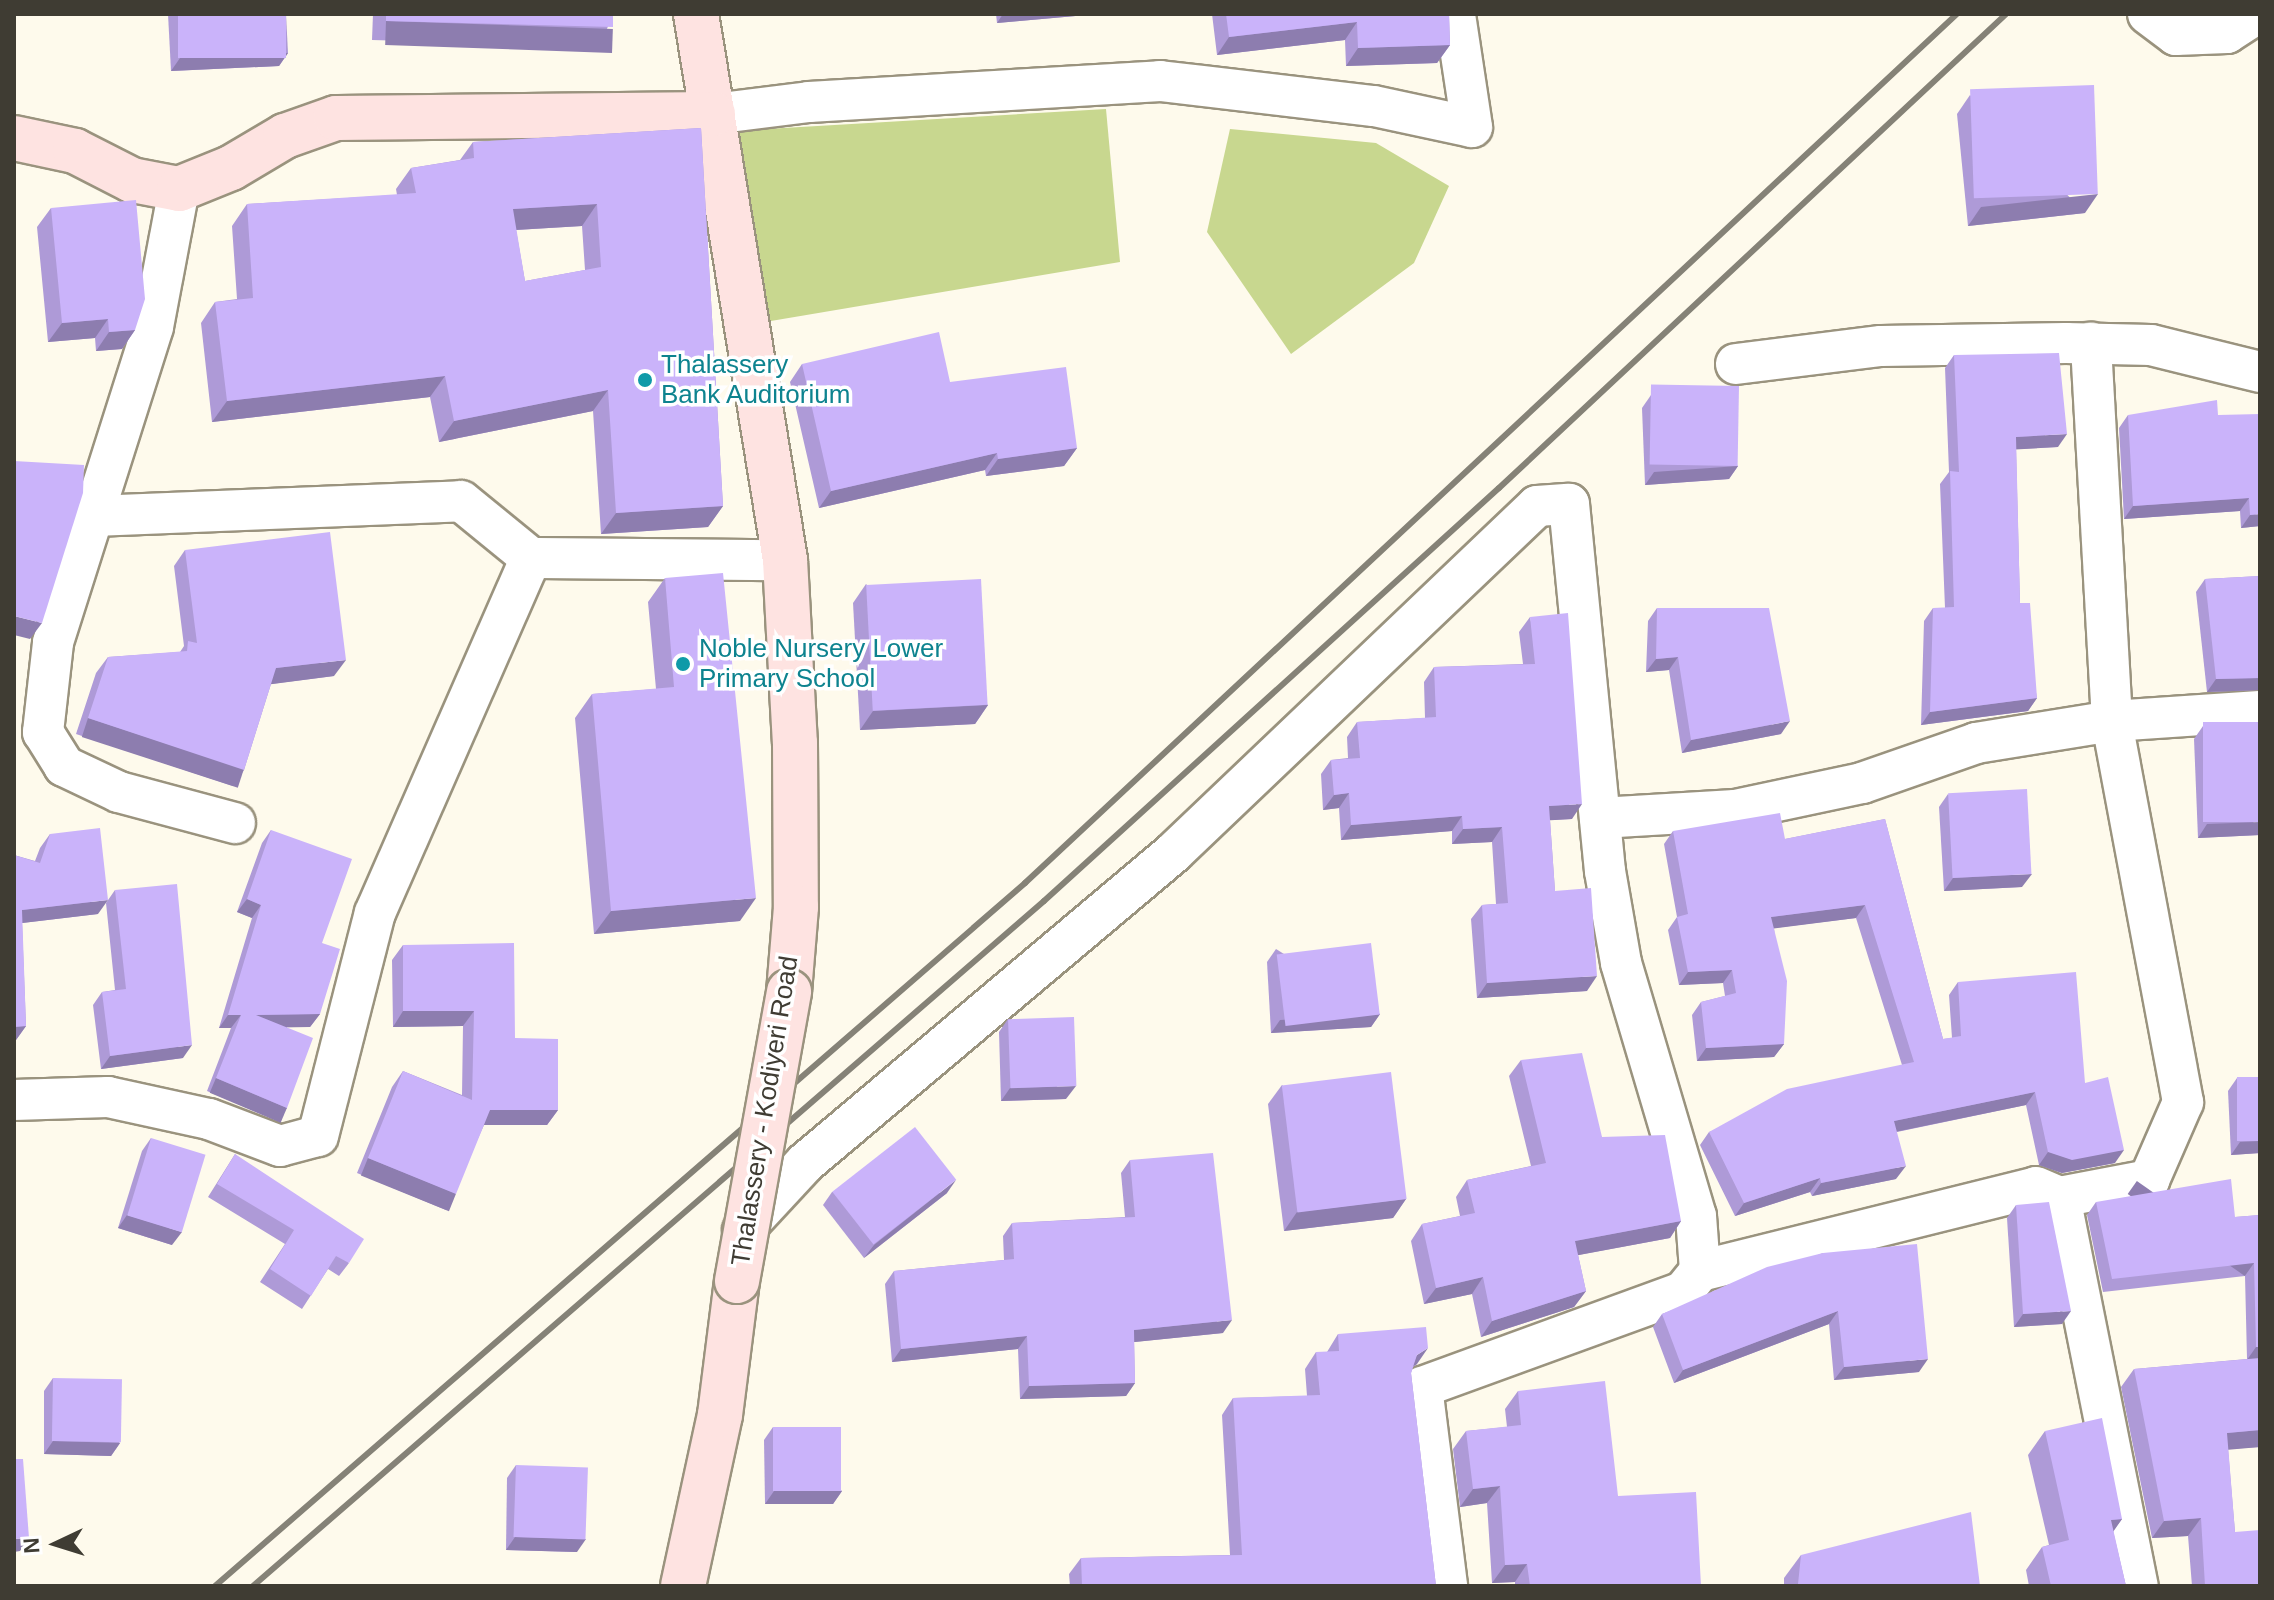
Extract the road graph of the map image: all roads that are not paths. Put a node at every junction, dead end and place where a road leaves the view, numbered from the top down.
1 (696, 14) edge
2 (1455, 14) edge
3 (2148, 14) edge
4 (2256, 14) edge
5 (713, 114) junction
6 (14, 138) edge
7 (179, 189) junction
8 (2091, 343) junction
9 (1736, 364) dead end
10 (2260, 372) edge
11 (95, 516) junction
12 (531, 558) junction
13 (785, 560) junction
14 (2260, 711) edge
15 (2112, 721) junction
16 (1600, 818) junction
17 (235, 823) dead end
18 (14, 1100) edge
19 (2060, 1197) junction
20 (743, 1230) junction
21 (1700, 1271) junction
22 (683, 1586) edge
23 (1447, 1586) edge
24 (2138, 1586) edge

1 - 5 main road, Thalassery - Kodiyeri Road
2 - 5 street
3 - 4 street
5 - 7 main road
5 - 13 main road, Thalassery - Kodiyeri Road
6 - 7 main road
7 - 11 street
8 - 9 street
8 - 10 street
8 - 15 street
11 - 12 street
11 - 17 street
12 - 13 street
12 - 18 street
13 - 20 main road, Thalassery - Kodiyeri Road, bridge
14 - 15 street
15 - 16 street
15 - 19 street
16 - 20 street
16 - 21 street
19 - 21 street
19 - 24 street
20 - 22 main road, Thalassery - Kodiyeri Road, bridge
21 - 23 street

